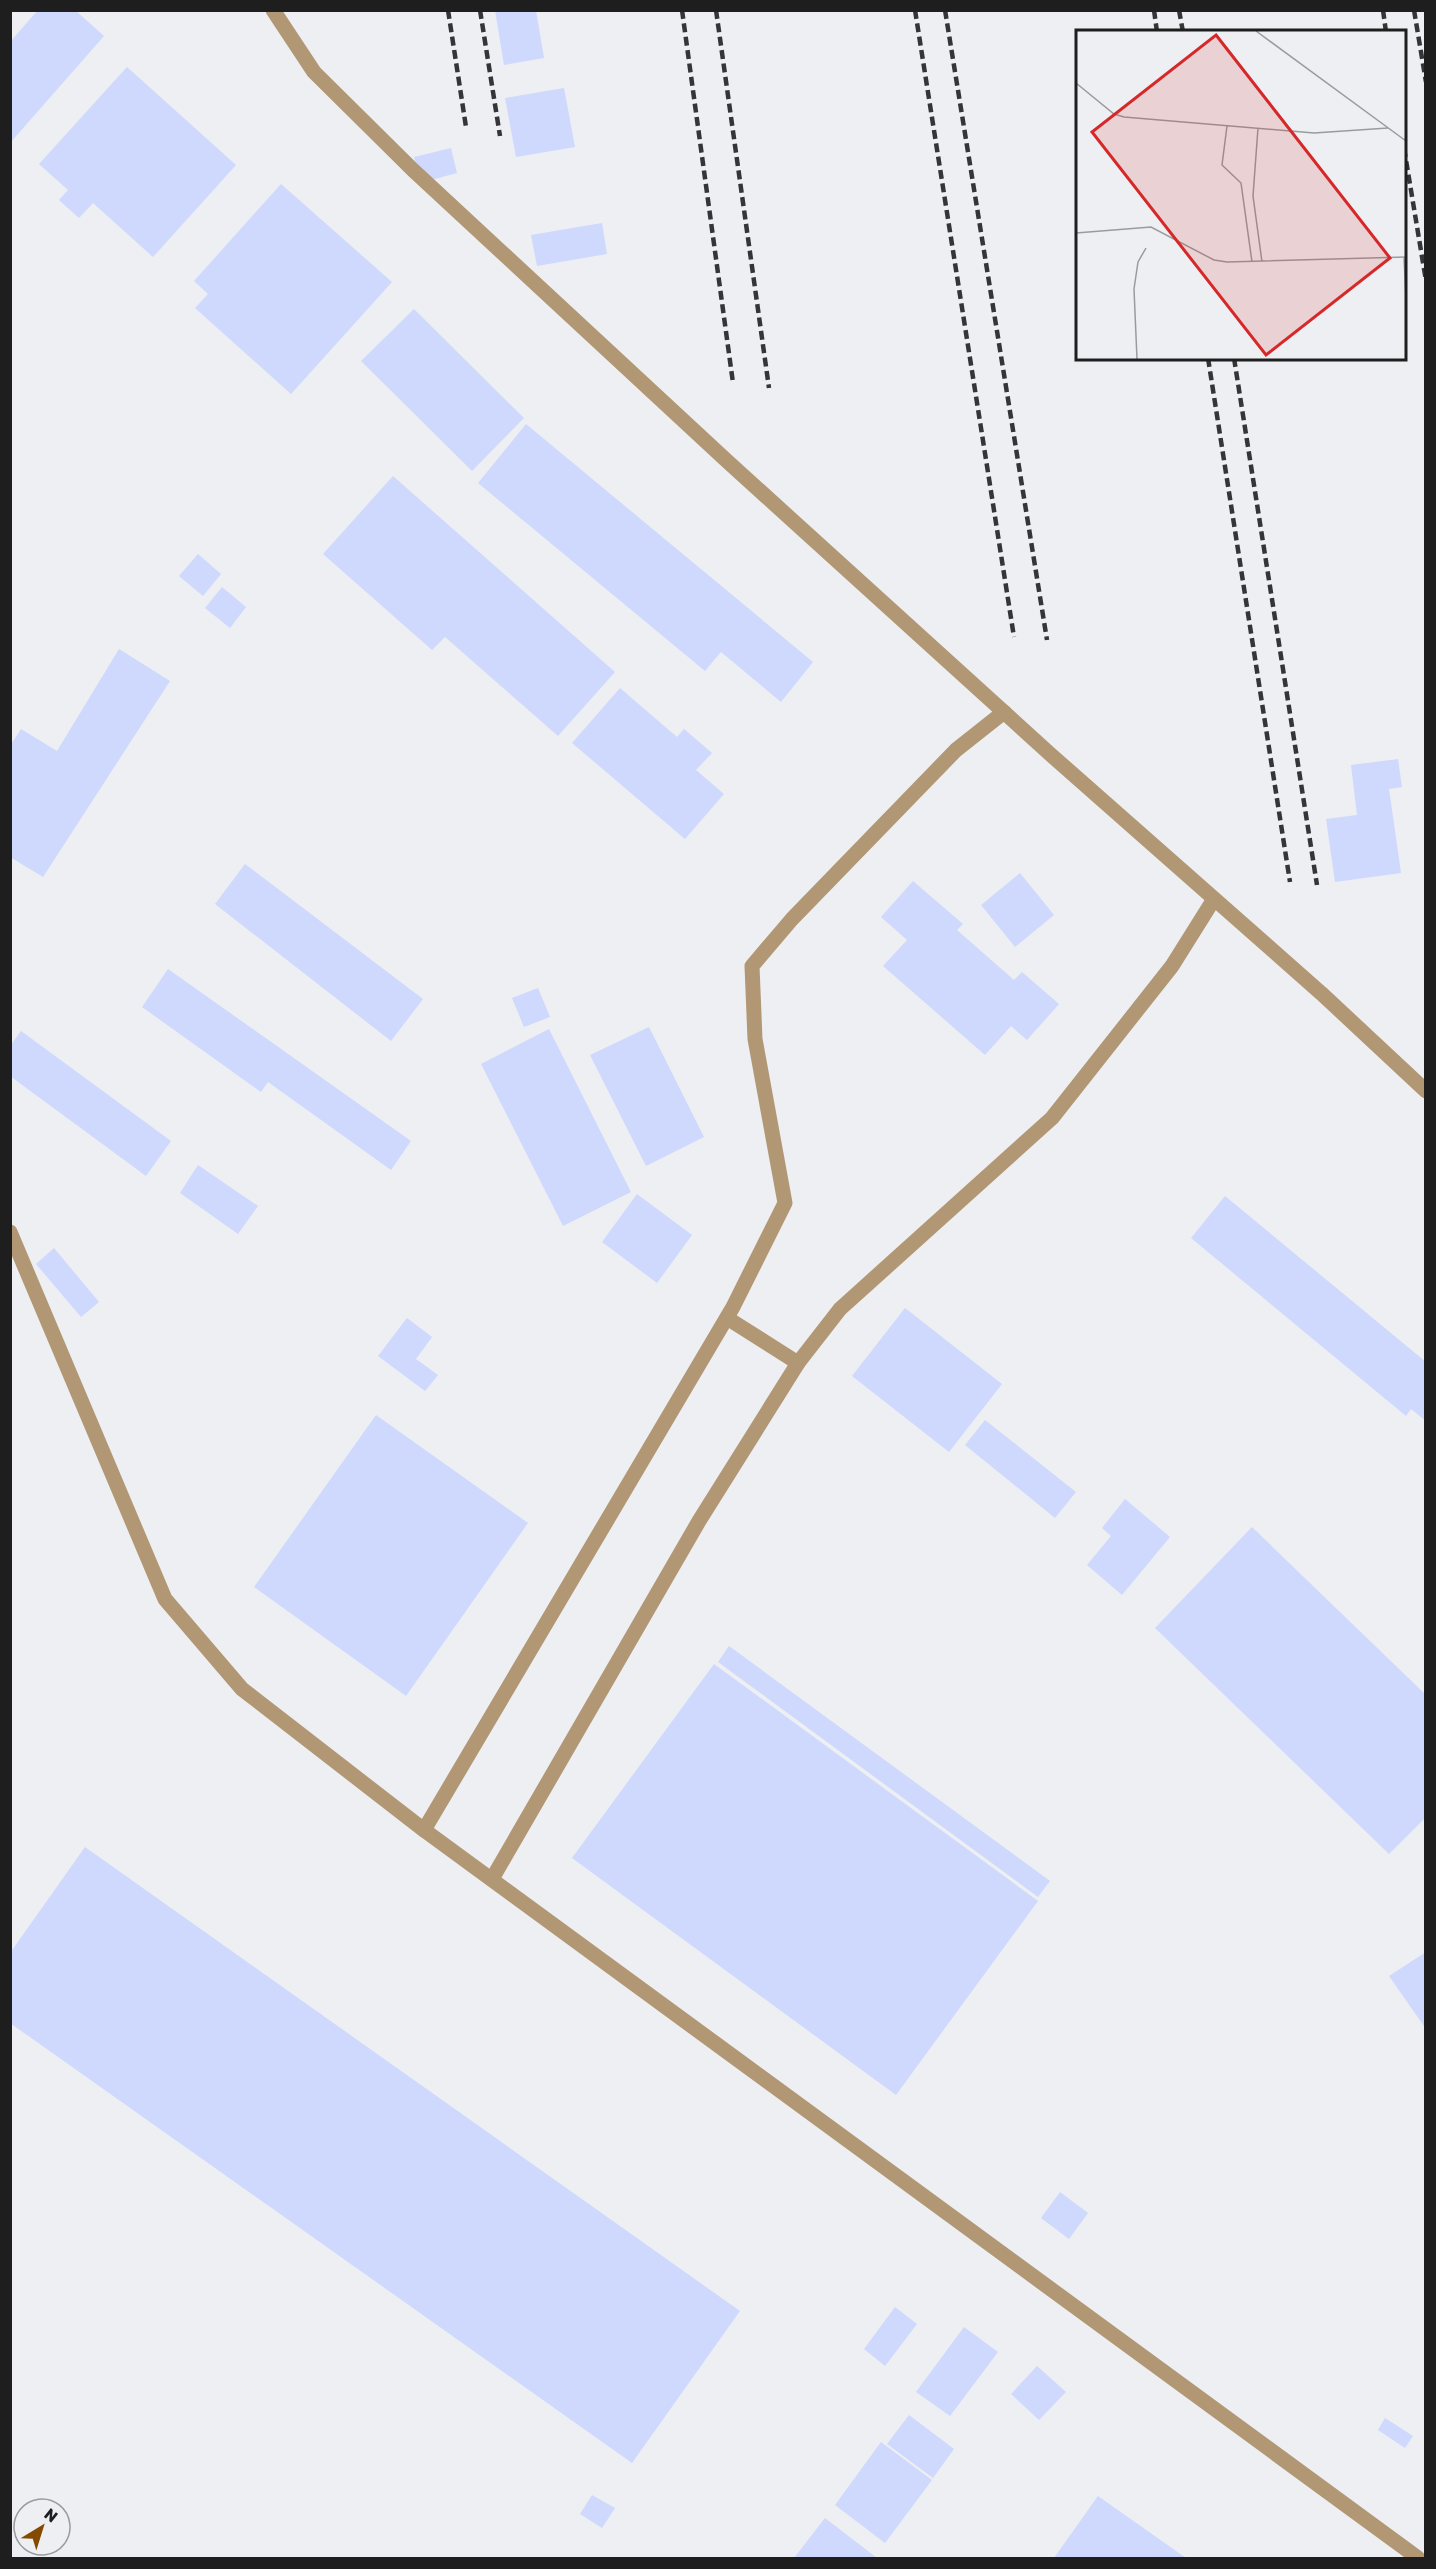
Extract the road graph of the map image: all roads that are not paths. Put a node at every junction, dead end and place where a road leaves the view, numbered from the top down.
1 (273, 10) edge
2 (1004, 712) junction
3 (1214, 899) junction
4 (1425, 1091) edge
5 (10, 1232) edge
6 (726, 1318) junction
7 (798, 1363) junction
8 (424, 1830) junction
9 (492, 1879) junction
10 (1418, 2559) edge

1 - 2 lane
2 - 3 lane
2 - 6 lane
3 - 4 lane
3 - 7 lane
5 - 8 lane
6 - 7 lane
6 - 8 lane
7 - 9 lane
8 - 9 lane
9 - 10 lane

